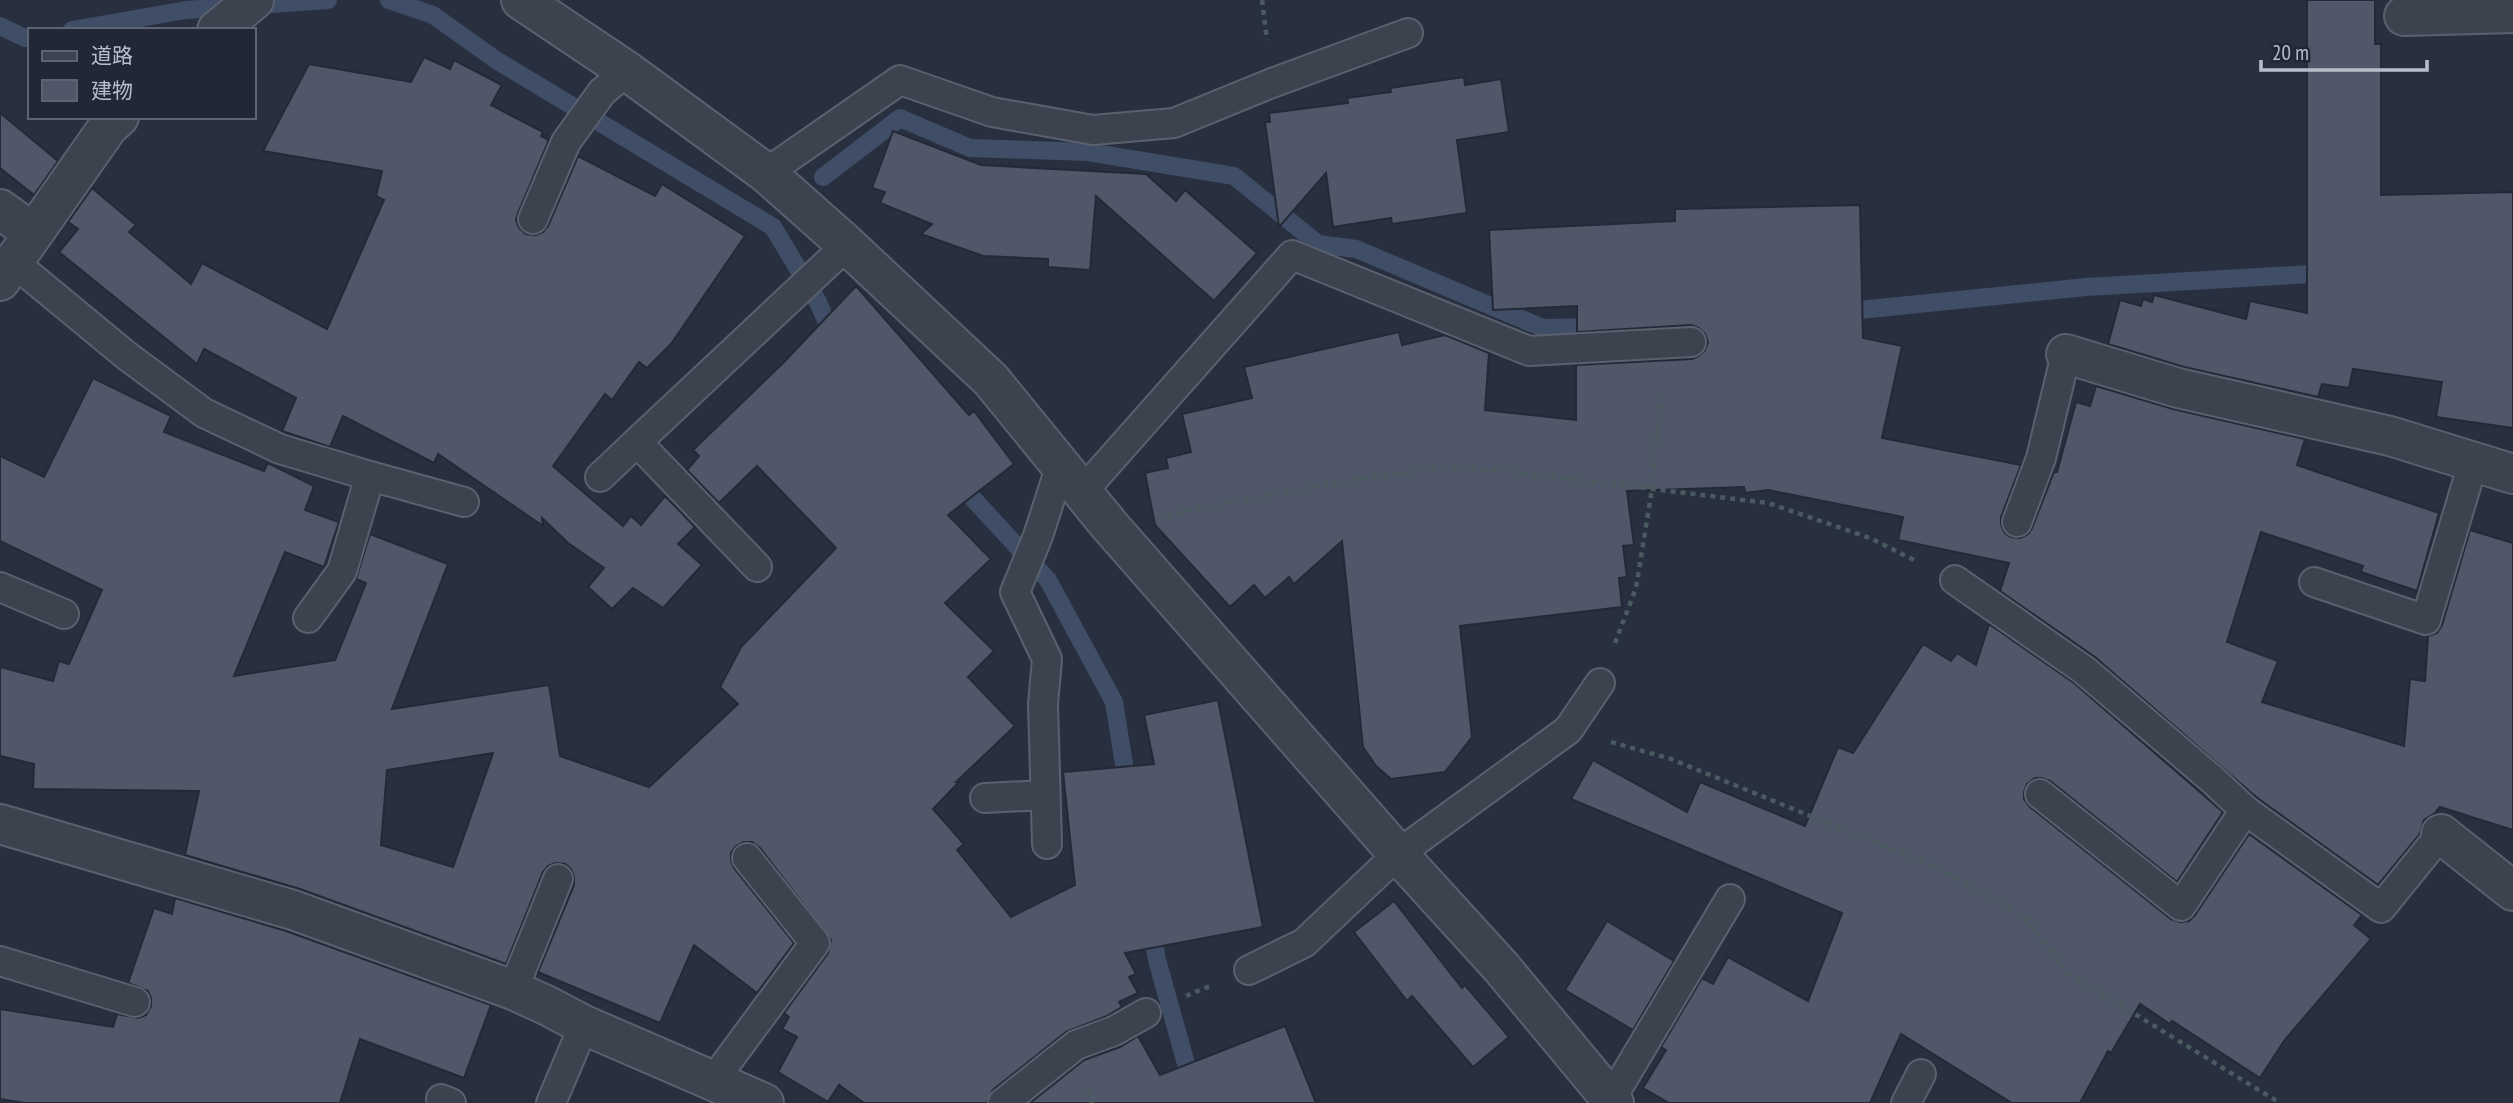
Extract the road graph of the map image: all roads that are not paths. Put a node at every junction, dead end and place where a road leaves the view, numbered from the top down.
1 (254, 0) edge
2 (521, 0) edge
3 (2513, 13) edge
4 (2404, 16) dead end
5 (219, 28) edge
6 (1408, 33) dead end
7 (615, 82) junction
8 (117, 119) edge
9 (766, 173) junction
10 (0, 209) edge
11 (533, 219) dead end
12 (837, 254) junction
13 (15, 259) edge
14 (1678, 343) road end
15 (2066, 354) joint
16 (637, 442) junction
17 (2473, 463) junction
18 (2513, 474) edge
19 (370, 476) junction
20 (600, 477) dead end
21 (1072, 478) junction
22 (464, 502) dead end
23 (2017, 522) dead end
24 (757, 567) dead end
25 (1955, 580) road end
26 (2315, 582) dead end
27 (0, 587) edge
28 (64, 614) dead end
29 (308, 618) dead end
30 (1600, 683) road end
31 (2040, 794) dead end
32 (1045, 795) junction
33 (985, 798) dead end
34 (2245, 810) junction
35 (0, 824) edge
36 (2441, 834) joint
37 (1047, 844) dead end
38 (1398, 854) junction
39 (747, 858) dead end
40 (558, 879) dead end
41 (2513, 891) edge
42 (1730, 899) dead end
43 (0, 961) edge
44 (1249, 970) dead end
45 (513, 990) junction
46 (135, 1002) dead end
47 (1146, 1013) dead end
48 (584, 1025) junction
49 (1922, 1074) dead end
50 (713, 1081) junction
51 (1613, 1101) edge
52 (551, 1103) edge
53 (764, 1103) edge
54 (1003, 1103) edge
55 (1906, 1103) edge

1 - 5 street
2 - 7 street
3 - 4 street
6 - 9 lane
7 - 9 street
7 - 11 lane
8 - 13 street
9 - 12 street
10 - 13 street
12 - 16 lane
12 - 21 street
13 - 19 lane
14 - 21 lane
15 - 17 street
15 - 23 lane
16 - 20 lane
16 - 24 lane
17 - 18 street
17 - 26 lane
19 - 22 lane
19 - 29 lane
21 - 32 lane
21 - 38 street
25 - 34 lane
27 - 28 lane
30 - 38 lane
31 - 34 lane
32 - 33 lane
32 - 37 lane
34 - 36 lane
35 - 45 street
36 - 41 street
38 - 44 lane
38 - 51 street
39 - 50 lane
40 - 45 lane
42 - 51 lane
43 - 46 lane
45 - 48 street
47 - 54 lane
48 - 50 street
48 - 52 lane
49 - 55 lane
50 - 53 street

